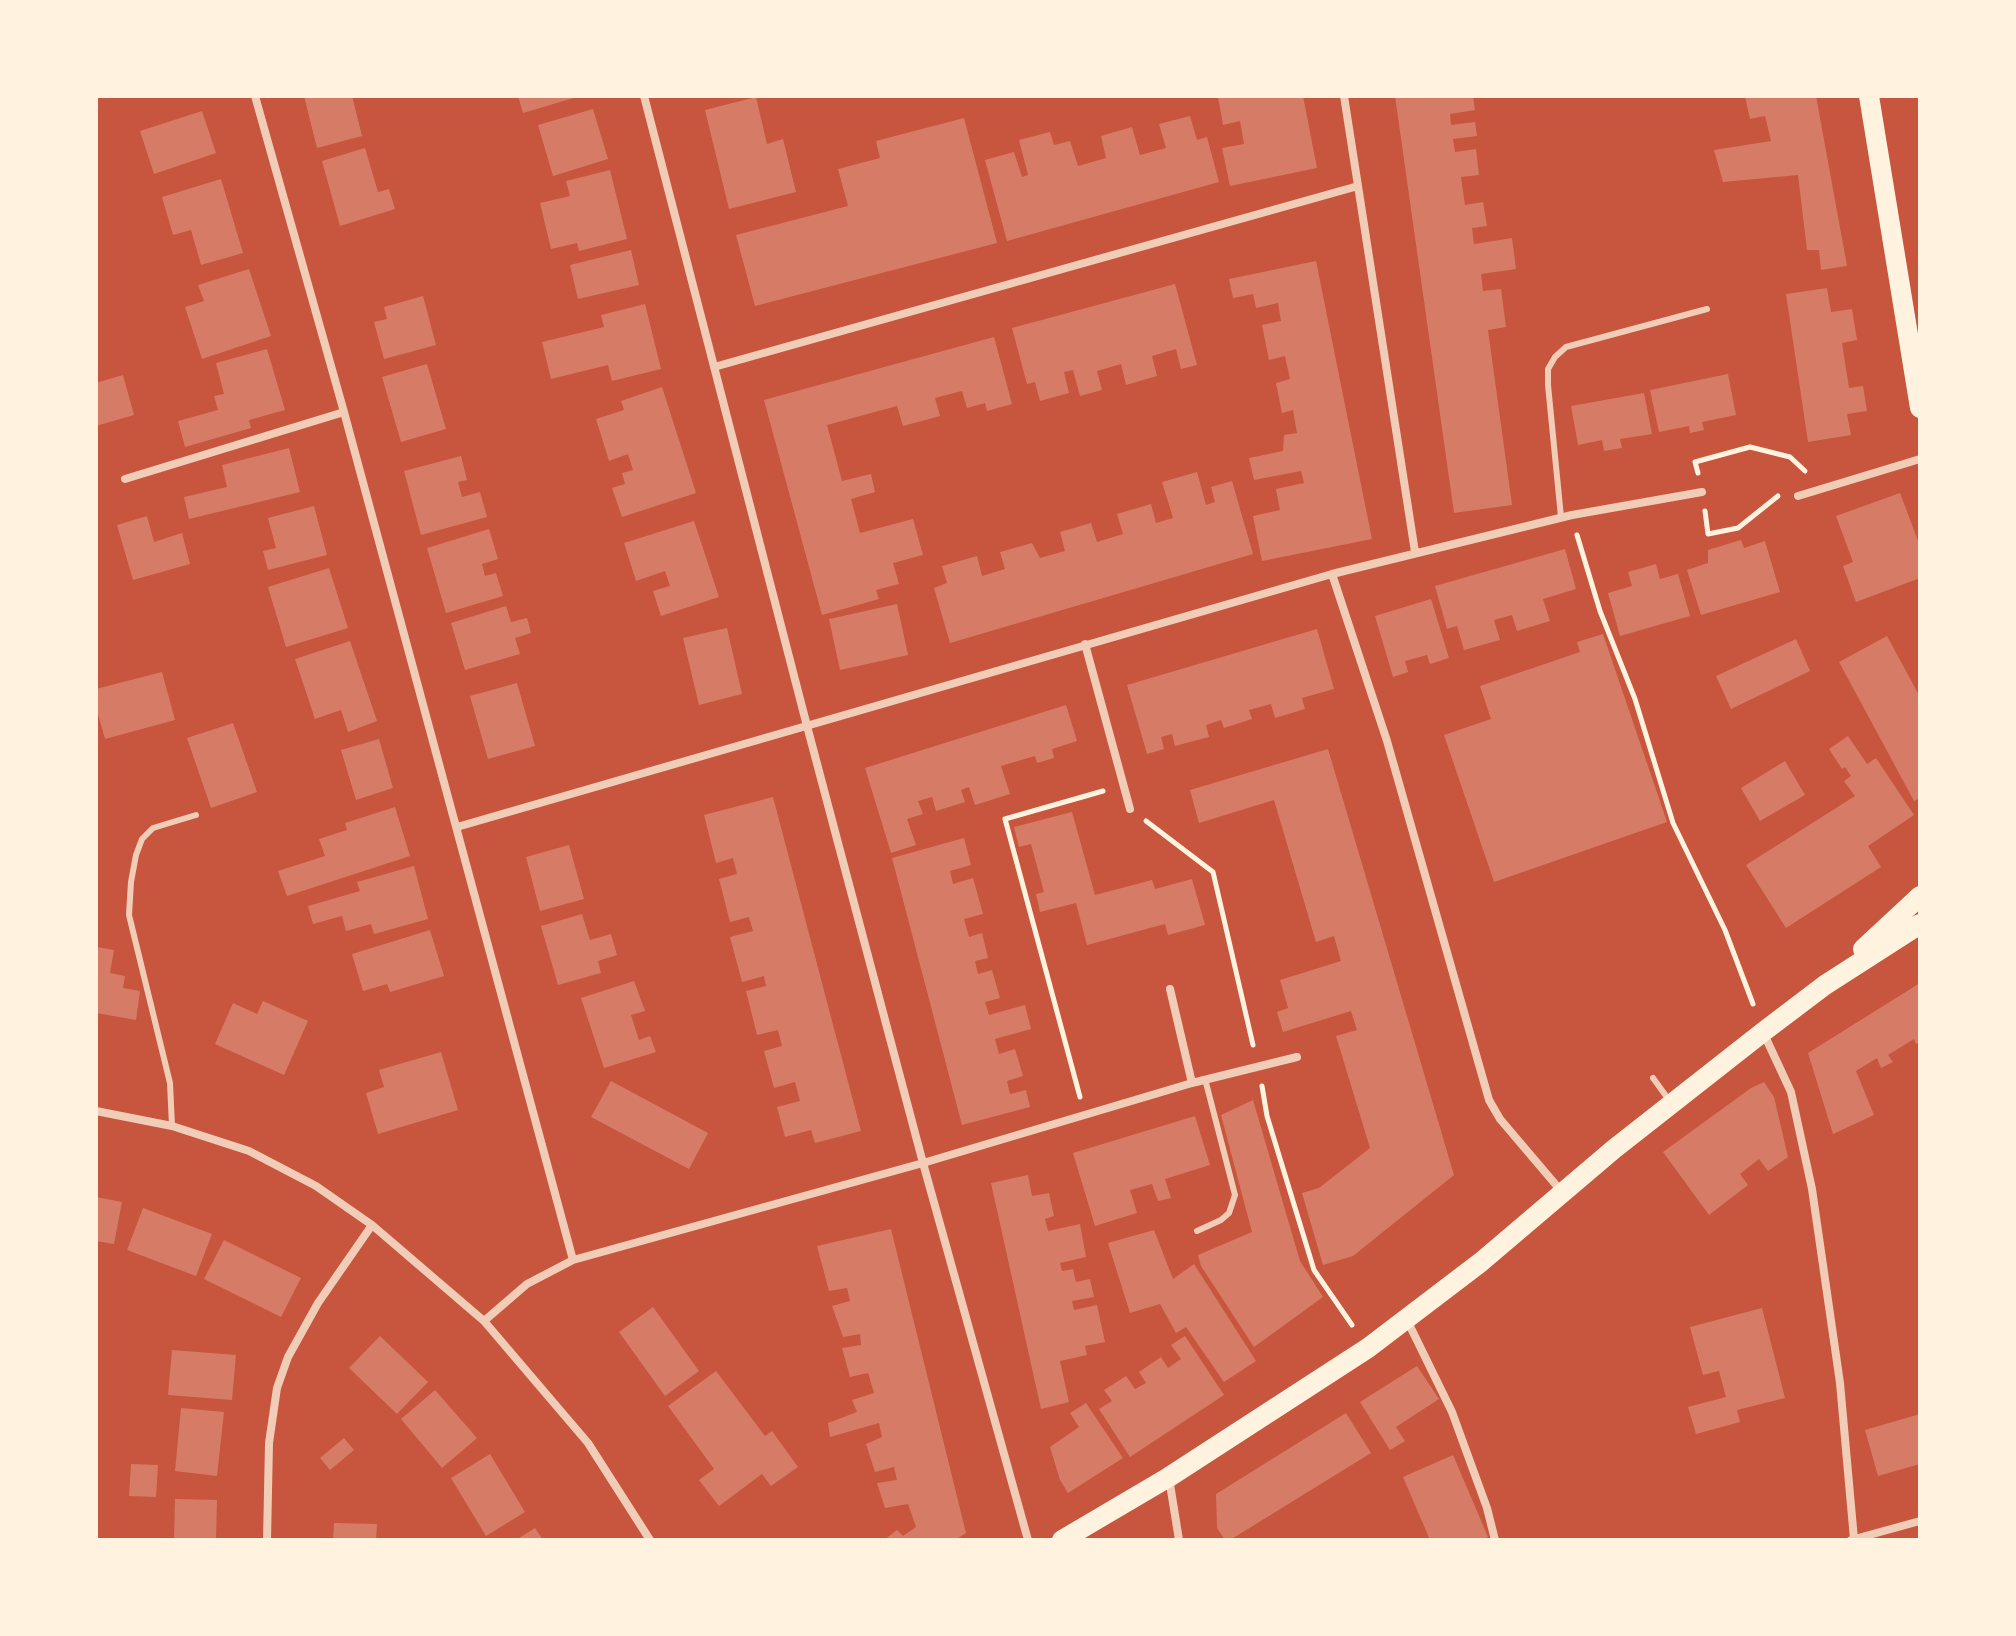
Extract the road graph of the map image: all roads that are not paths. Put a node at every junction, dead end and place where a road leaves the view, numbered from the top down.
1 (255, 96) edge
2 (644, 96) edge
3 (1344, 96) edge
4 (1869, 96) edge
5 (1358, 186) junction
6 (1707, 309) dead end
7 (714, 367) junction
8 (1920, 408) edge
9 (344, 412) junction
10 (1920, 459) edge
11 (125, 479) dead end
12 (1702, 492) road end
13 (1798, 496) road end
14 (1561, 517) junction
15 (1415, 552) junction
16 (1332, 574) junction
17 (1085, 644) junction
18 (807, 726) junction
19 (1130, 809) dead end
20 (196, 815) dead end
21 (457, 827) junction
22 (1920, 896) edge
23 (1920, 924) edge
24 (1825, 985) junction
25 (1170, 989) dead end
26 (1763, 1032) junction
27 (1297, 1057) dead end
28 (1653, 1078) dead end
29 (1205, 1079) junction
30 (1192, 1083) junction
31 (1671, 1102) junction
32 (96, 1111) edge
33 (172, 1126) junction
34 (923, 1163) junction
35 (1563, 1194) junction
36 (372, 1225) junction
37 (1197, 1231) dead end
38 (573, 1260) junction
39 (1407, 1319) junction
40 (484, 1321) junction
41 (1169, 1477) junction
42 (1920, 1521) edge
43 (267, 1540) edge
44 (650, 1540) edge
45 (1028, 1540) edge
46 (1062, 1540) edge
47 (1179, 1540) edge
48 (1495, 1540) edge
49 (1852, 1540) edge

1 - 9 street
2 - 7 street
3 - 5 street
4 - 8 main road
5 - 7 street
5 - 15 street
6 - 14 lane
7 - 18 street
9 - 11 street
9 - 21 street
10 - 13 street
12 - 14 street
14 - 15 street
15 - 16 street
16 - 17 street
16 - 35 street
17 - 18 street
17 - 19 street
18 - 21 street
18 - 34 street
20 - 33 lane
21 - 38 street
22 - 24 main road
23 - 24 main road
24 - 26 main road
25 - 30 street
26 - 31 main road
26 - 49 street
27 - 29 street
28 - 31 lane
29 - 30 street
29 - 37 lane
30 - 34 street
31 - 35 main road
32 - 33 street
33 - 36 street
34 - 38 street
34 - 45 street
35 - 39 main road
36 - 40 street
36 - 43 street
38 - 40 street
39 - 41 main road
39 - 48 street
40 - 44 street
41 - 46 main road
41 - 47 street
42 - 49 street

